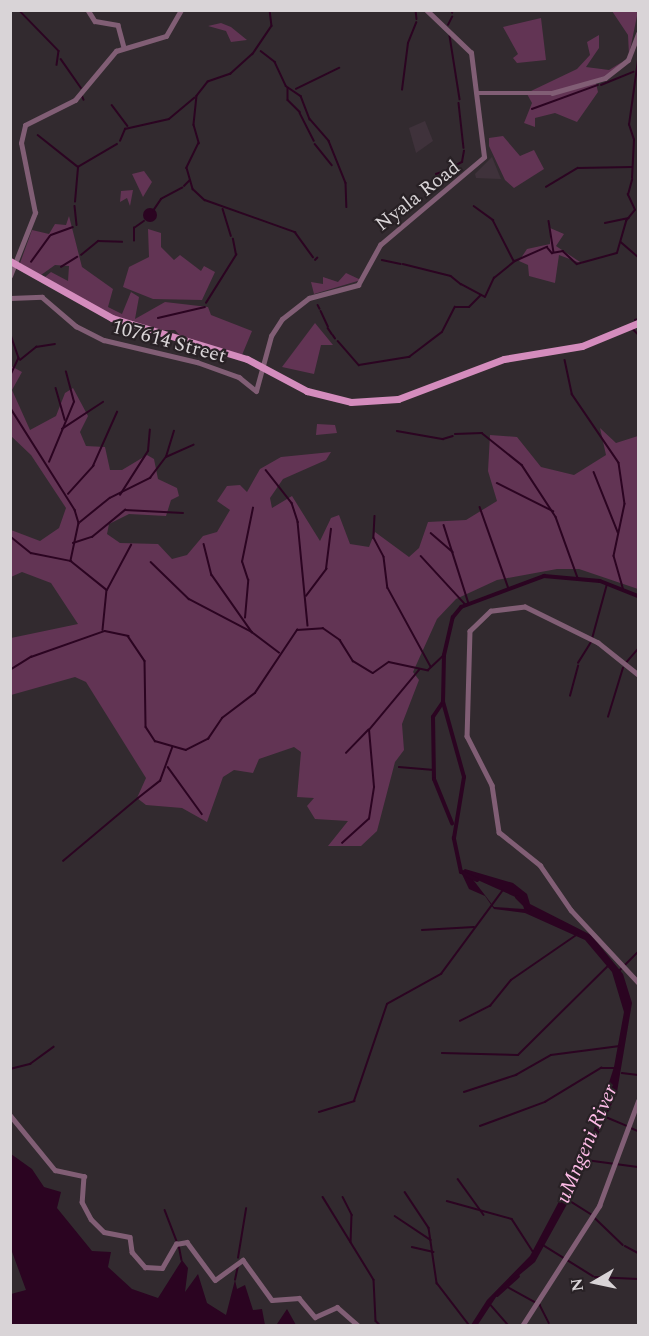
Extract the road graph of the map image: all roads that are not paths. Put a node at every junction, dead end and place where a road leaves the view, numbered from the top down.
1 (88, 10) edge
2 (181, 10) edge
3 (426, 10) edge
4 (639, 34) edge
5 (124, 47) junction
6 (477, 93) junction
7 (13, 262) edge
8 (10, 276) edge
9 (10, 289) edge
10 (12, 297) edge
11 (639, 323) edge
12 (263, 366) junction
13 (256, 391) joint
14 (639, 675) edge
15 (639, 982) edge
16 (639, 1101) edge
17 (10, 1115) edge
18 (359, 1326) edge
19 (522, 1326) edge

1 - 5 street
2 - 5 street
3 - 6 street, Nyala Road
4 - 6 street
5 - 7 street
6 - 12 street, Nyala Road
7 - 8 street
7 - 12 main road
9 - 10 street
10 - 13 street, 107614 Street
11 - 12 main road
12 - 13 street, Nyala Road
14 - 15 street
16 - 19 street
17 - 18 street

